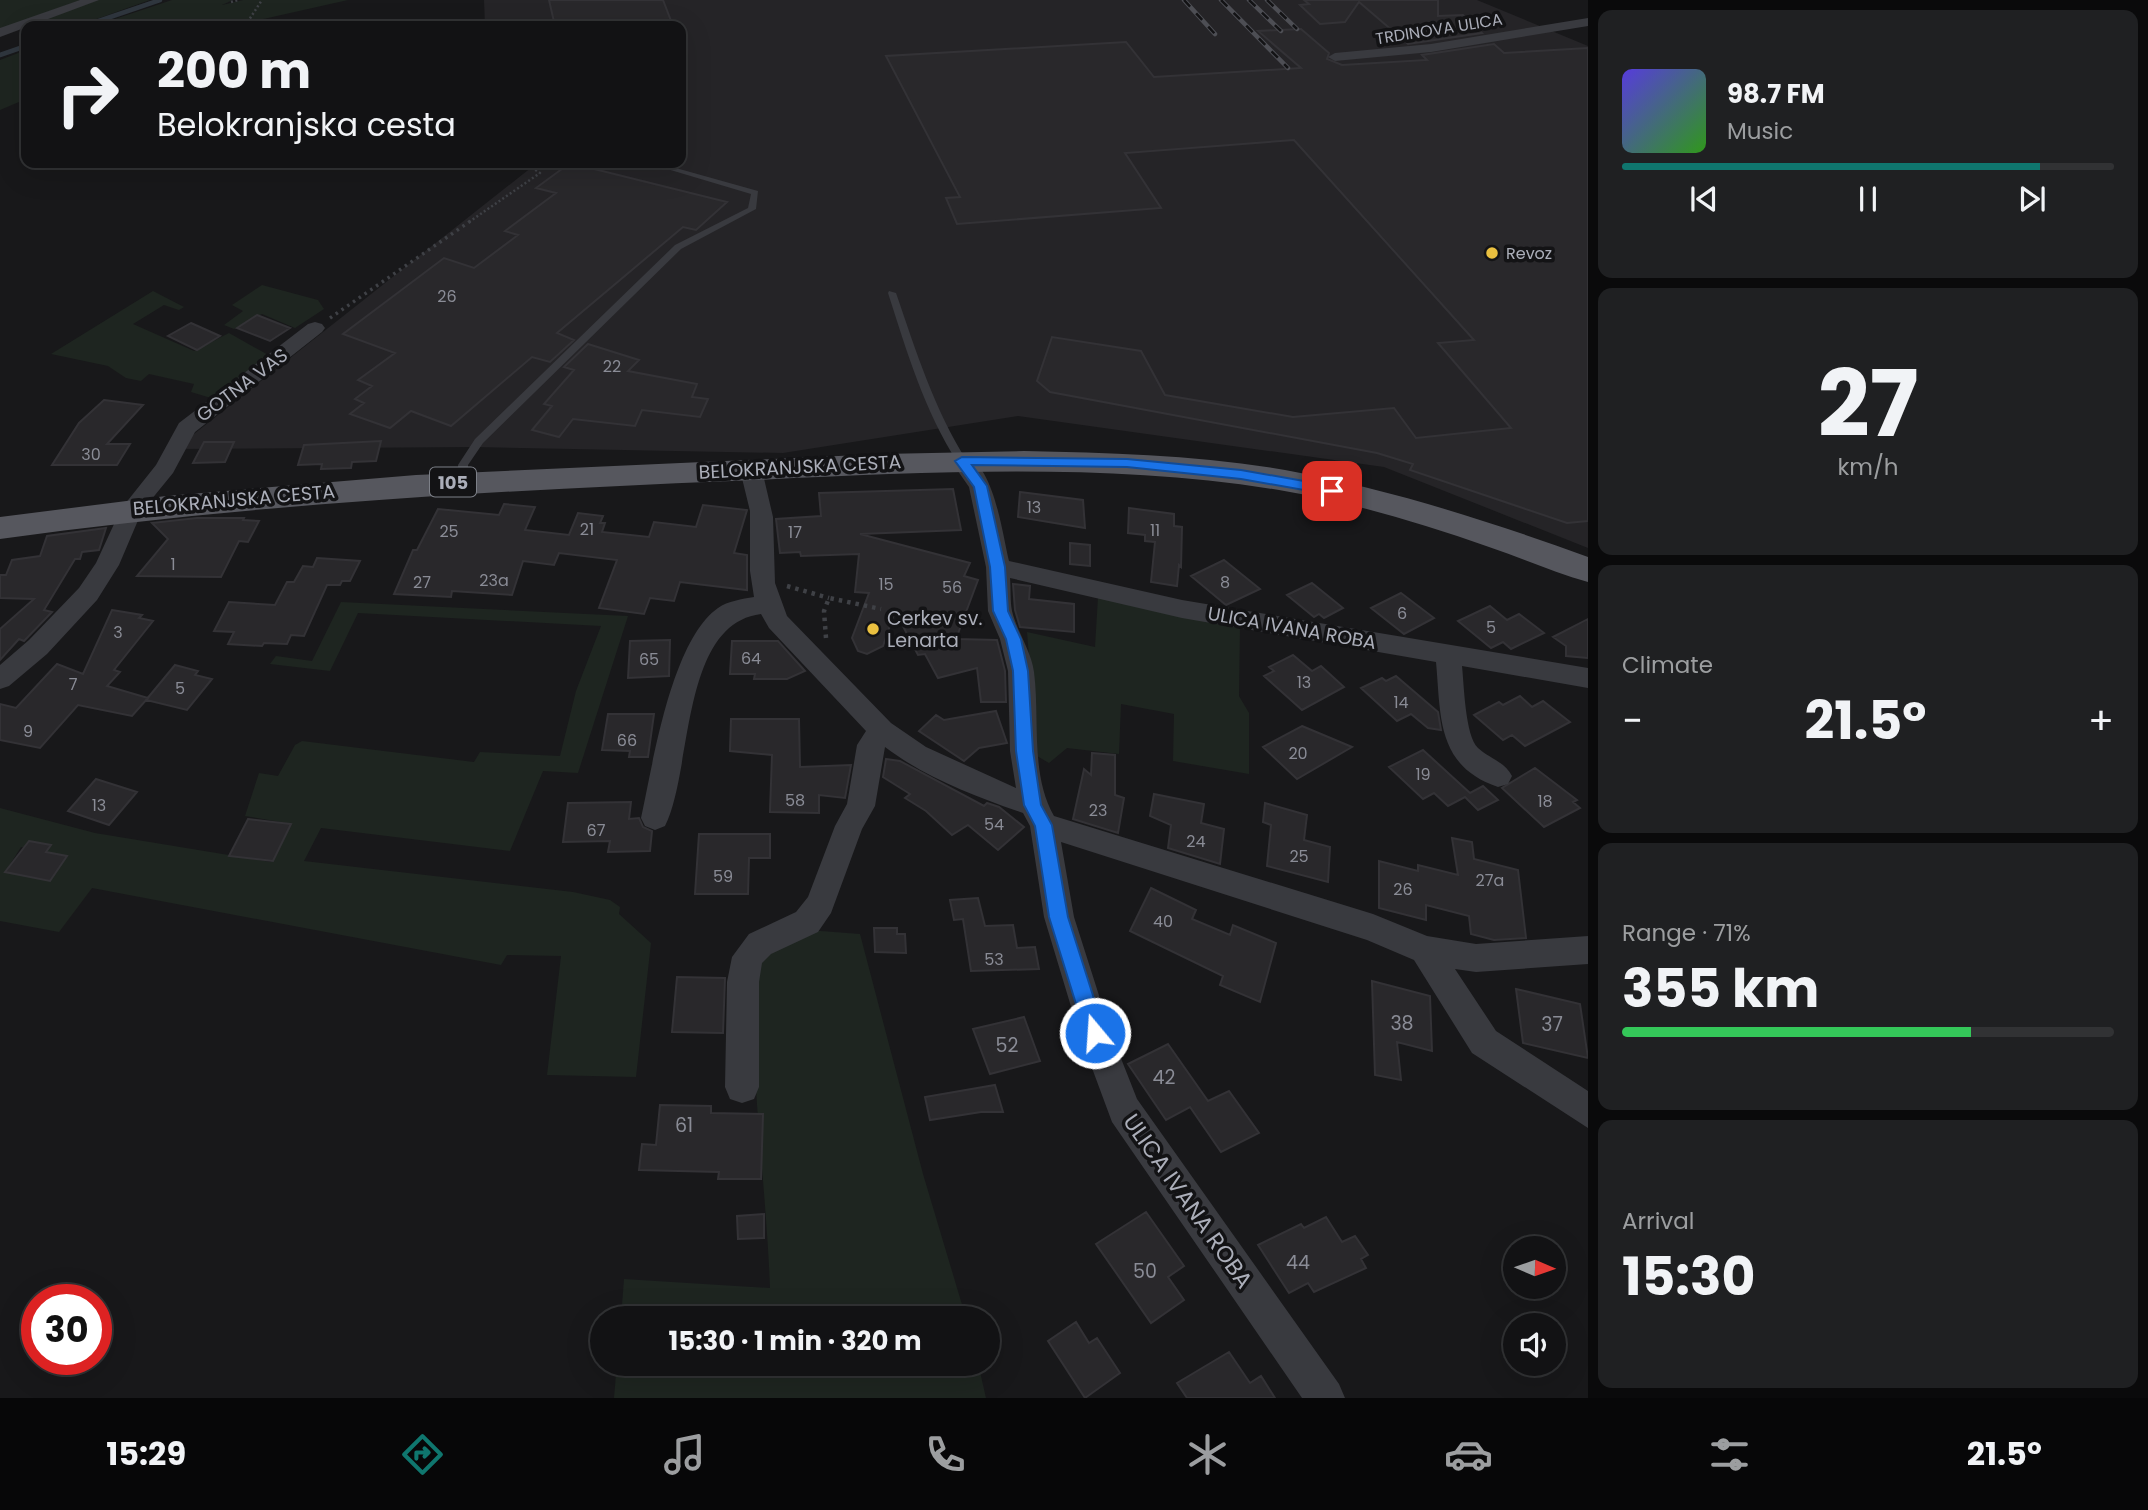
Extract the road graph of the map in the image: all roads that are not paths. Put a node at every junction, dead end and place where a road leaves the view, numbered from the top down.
1 (92, 0) edge
2 (33, 21) edge
3 (1588, 22) edge
4 (21, 25) edge
5 (0, 33) edge
6 (1335, 57) dead end
7 (668, 168) edge
8 (892, 293) dead end
9 (315, 328) road end
10 (962, 461) junction
11 (751, 470) junction
12 (463, 482) junction
13 (132, 509) junction
14 (0, 528) edge
15 (998, 567) junction
16 (1588, 570) edge
17 (766, 604) junction
18 (1448, 655) junction
19 (1588, 678) edge
20 (0, 679) edge
21 (883, 730) junction
22 (1497, 776) dead end
23 (1038, 815) junction
24 (655, 818) dead end
25 (1425, 950) junction
26 (1588, 950) edge
27 (742, 1087) dead end
28 (1588, 1111) edge
29 (1325, 1398) edge

1 - 2 street
3 - 6 street, TRDINOVA ULICA
4 - 5 street
7 - 12 lane
8 - 10 lane
9 - 13 street, GOTNA VAS
10 - 11 main road, BELOKRANJSKA CESTA / 105
10 - 15 street, ULICA IVANA ROBA
10 - 16 main road, BELOKRANJSKA CESTA / 105
11 - 12 main road, BELOKRANJSKA CESTA / 105
11 - 17 street
12 - 13 main road, BELOKRANJSKA CESTA / 105
13 - 14 main road, BELOKRANJSKA CESTA / 105
13 - 20 street, GOTNA VAS
15 - 18 street, ULICA IVANA ROBA
15 - 23 street, ULICA IVANA ROBA
17 - 21 street
17 - 24 street
18 - 19 street, ULICA IVANA ROBA
18 - 22 street
21 - 23 street
21 - 27 street
23 - 25 street
23 - 29 street, ULICA IVANA ROBA
25 - 26 street
25 - 28 street

